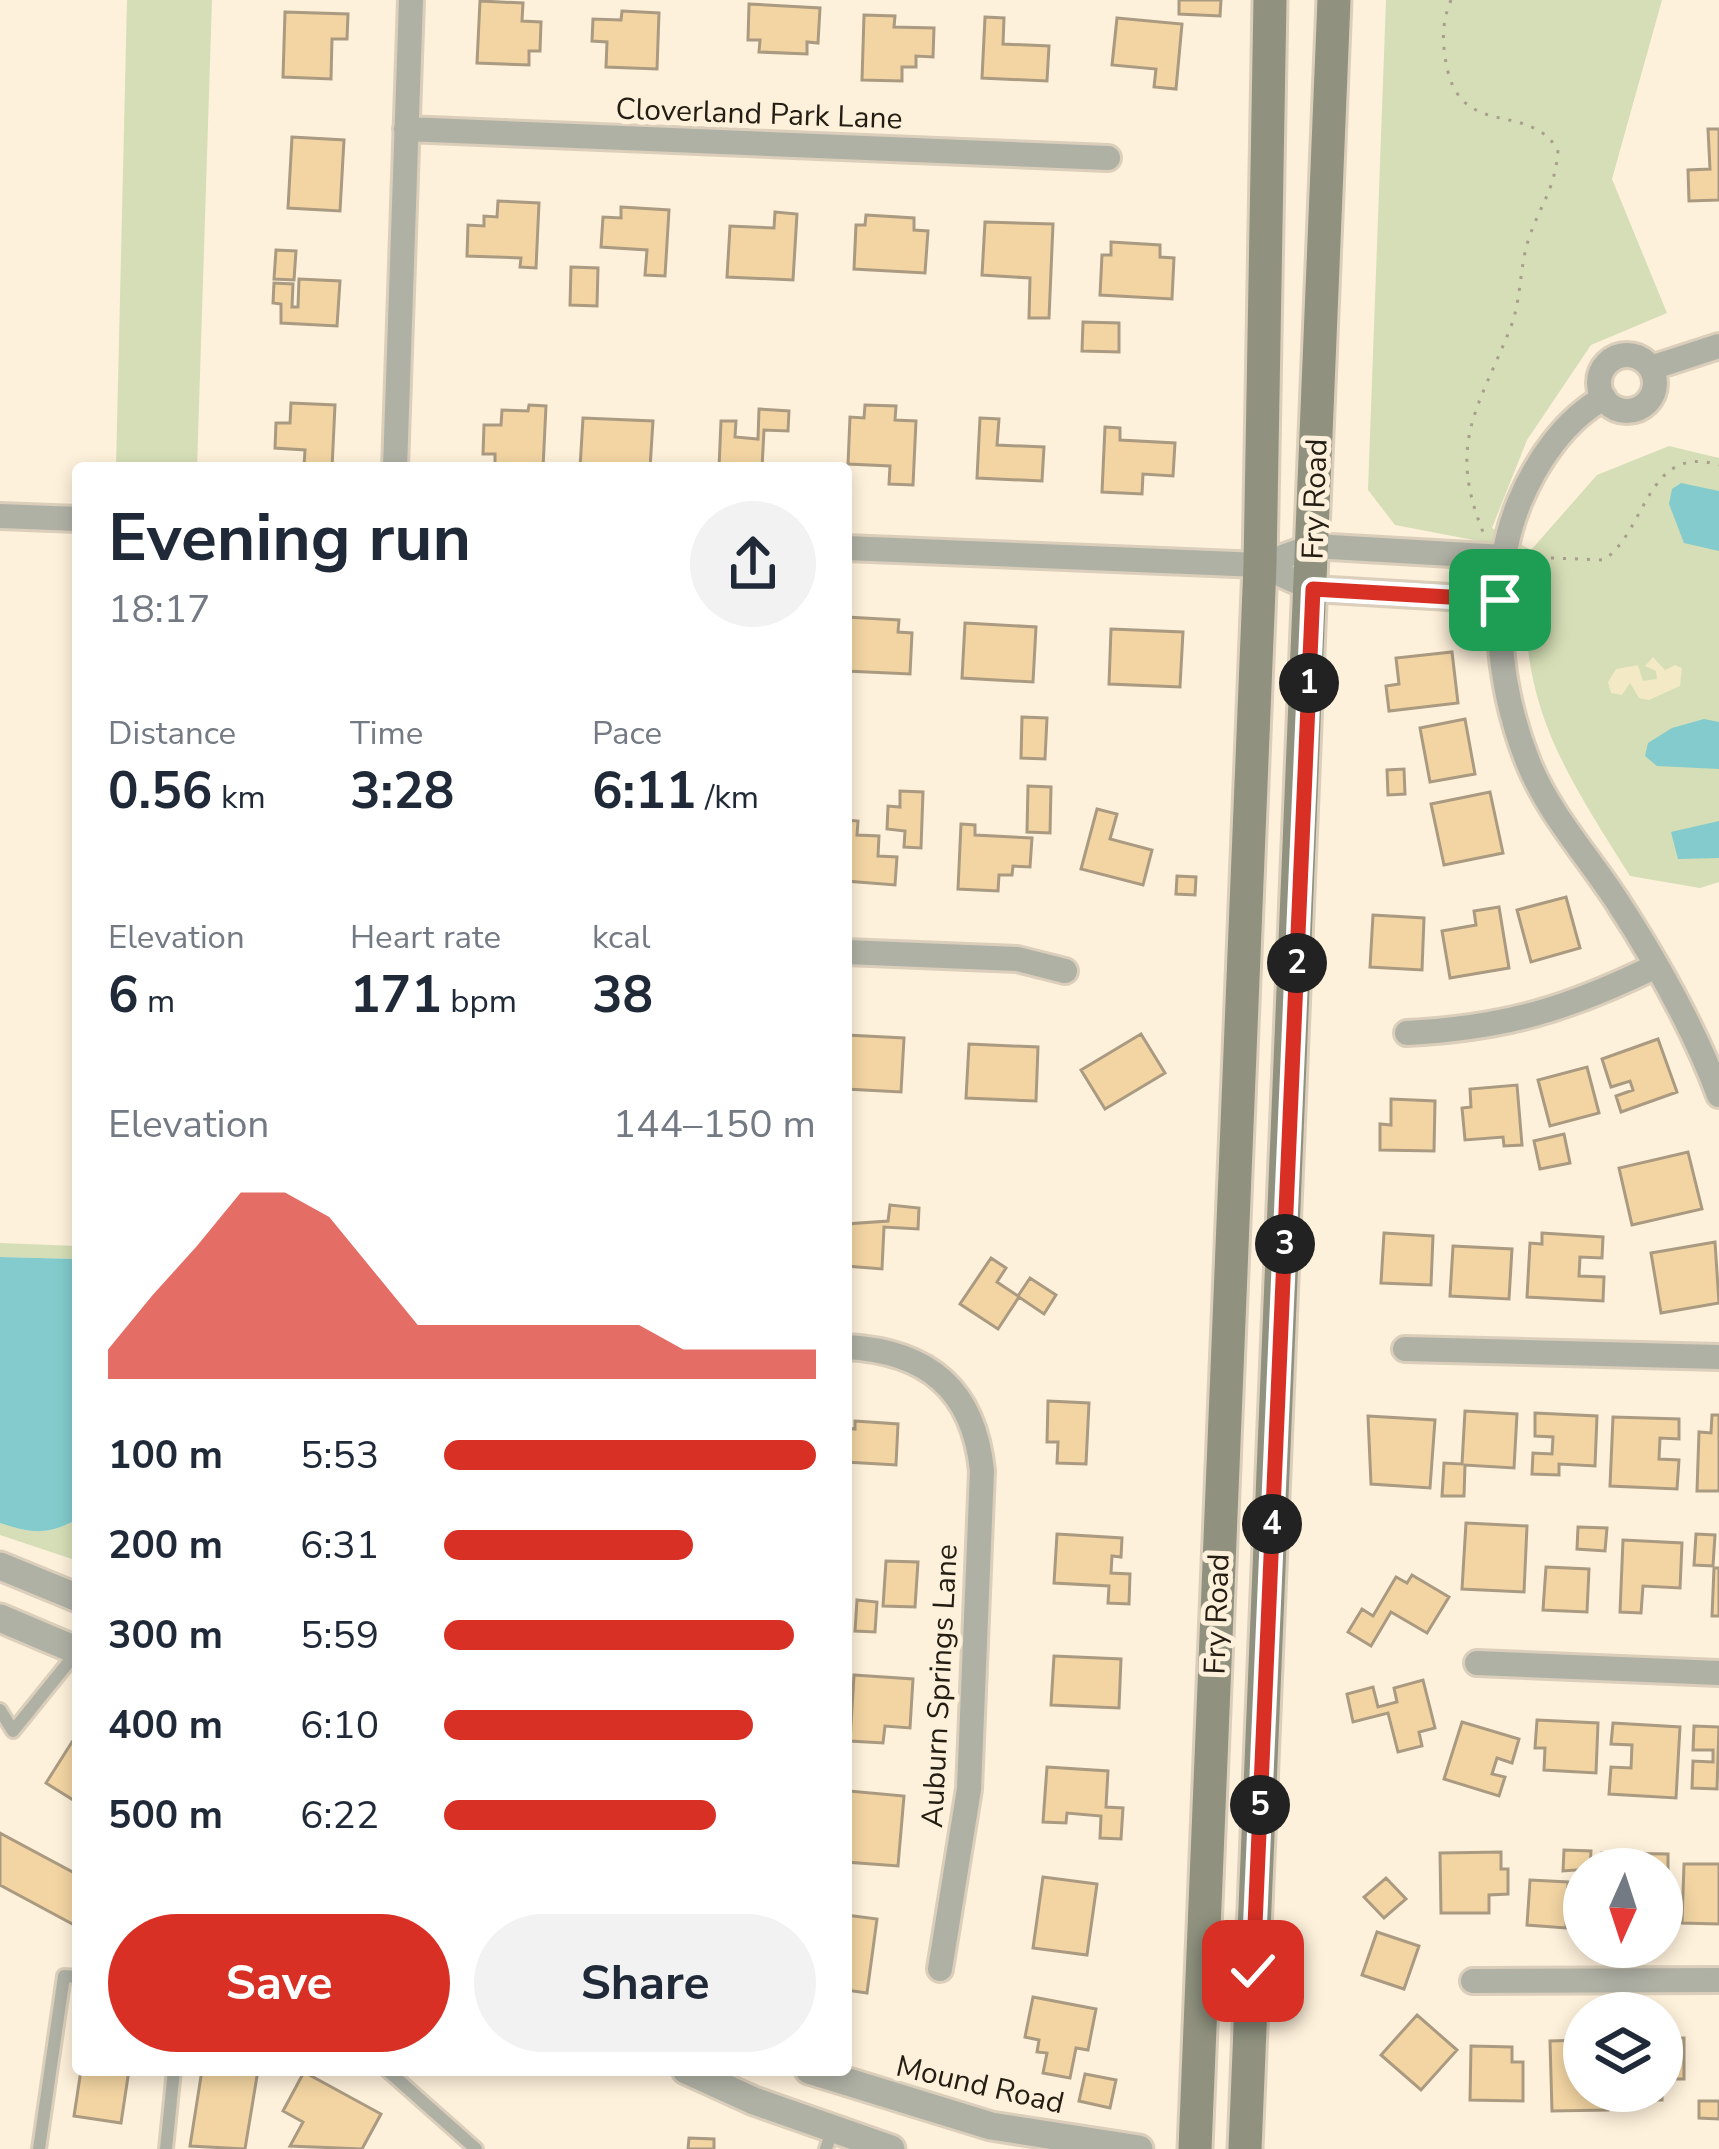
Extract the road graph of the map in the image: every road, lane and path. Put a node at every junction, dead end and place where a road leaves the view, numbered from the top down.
1 (411, 0) edge
2 (1270, 0) edge
3 (1334, 0) edge
4 (1451, 0) edge
5 (406, 129) junction
6 (1108, 158) dead end
7 (1719, 346) edge
8 (1651, 368) junction
9 (1604, 398) junction
10 (395, 462) edge
11 (1719, 465) edge
12 (0, 517) edge
13 (72, 519) edge
14 (1313, 547) junction
15 (852, 548) edge
16 (1504, 554) junction
17 (1261, 565) junction
18 (1313, 589) junction
19 (1500, 600) junction
20 (852, 952) edge
21 (1656, 966) junction
22 (1065, 971) dead end
23 (1407, 1033) dead end
24 (1713, 1062) edge
25 (1719, 1095) edge
26 (1230, 1292) junction
27 (1282, 1294) junction
28 (852, 1348) edge
29 (1405, 1349) dead end
30 (1719, 1357) edge
31 (0, 1566) edge
32 (72, 1596) edge
33 (0, 1618) edge
34 (72, 1648) edge
35 (72, 1658) edge
36 (1478, 1663) dead end
37 (1719, 1673) edge
38 (0, 1710) edge
39 (940, 1969) dead end
40 (72, 1977) edge
41 (1719, 1980) edge
42 (1473, 1981) dead end
43 (173, 2076) edge
44 (394, 2076) edge
45 (698, 2076) edge
46 (823, 2076) edge
47 (849, 2086) junction
48 (829, 2140) edge
49 (39, 2149) edge
50 (166, 2149) edge
51 (476, 2149) edge
52 (891, 2149) edge
53 (1139, 2149) edge
54 (1195, 2149) edge
55 (1245, 2149) edge

1 - 5 street
2 - 17 main road, Fry Road
3 - 14 main road, Fry Road
4 - 16 path
5 - 6 street, Cloverland Park Lane
5 - 10 street
7 - 8 street
8 - 9 street
8 - 9 street
9 - 16 street
11 - 16 path
12 - 13 street
14 - 16 street
14 - 17 street
14 - 18 main road, Fry Road
15 - 17 street
16 - 19 street
17 - 18 street
17 - 26 main road, Fry Road
18 - 19 street
18 - 27 main road, Fry Road
19 - 21 street
20 - 22 street
21 - 23 street
21 - 24 street
24 - 25 street
26 - 27 main road
26 - 54 main road, Fry Road
27 - 55 main road, Fry Road
28 - 39 street, Auburn Springs Lane
29 - 30 street
31 - 32 street
33 - 34 street
35 - 38 lane
36 - 37 street
40 - 49 lane
41 - 42 street
43 - 50 lane
44 - 51 lane
45 - 48 street
46 - 47 street, Mound Road
47 - 48 street
47 - 53 street, Mound Road
48 - 52 street

